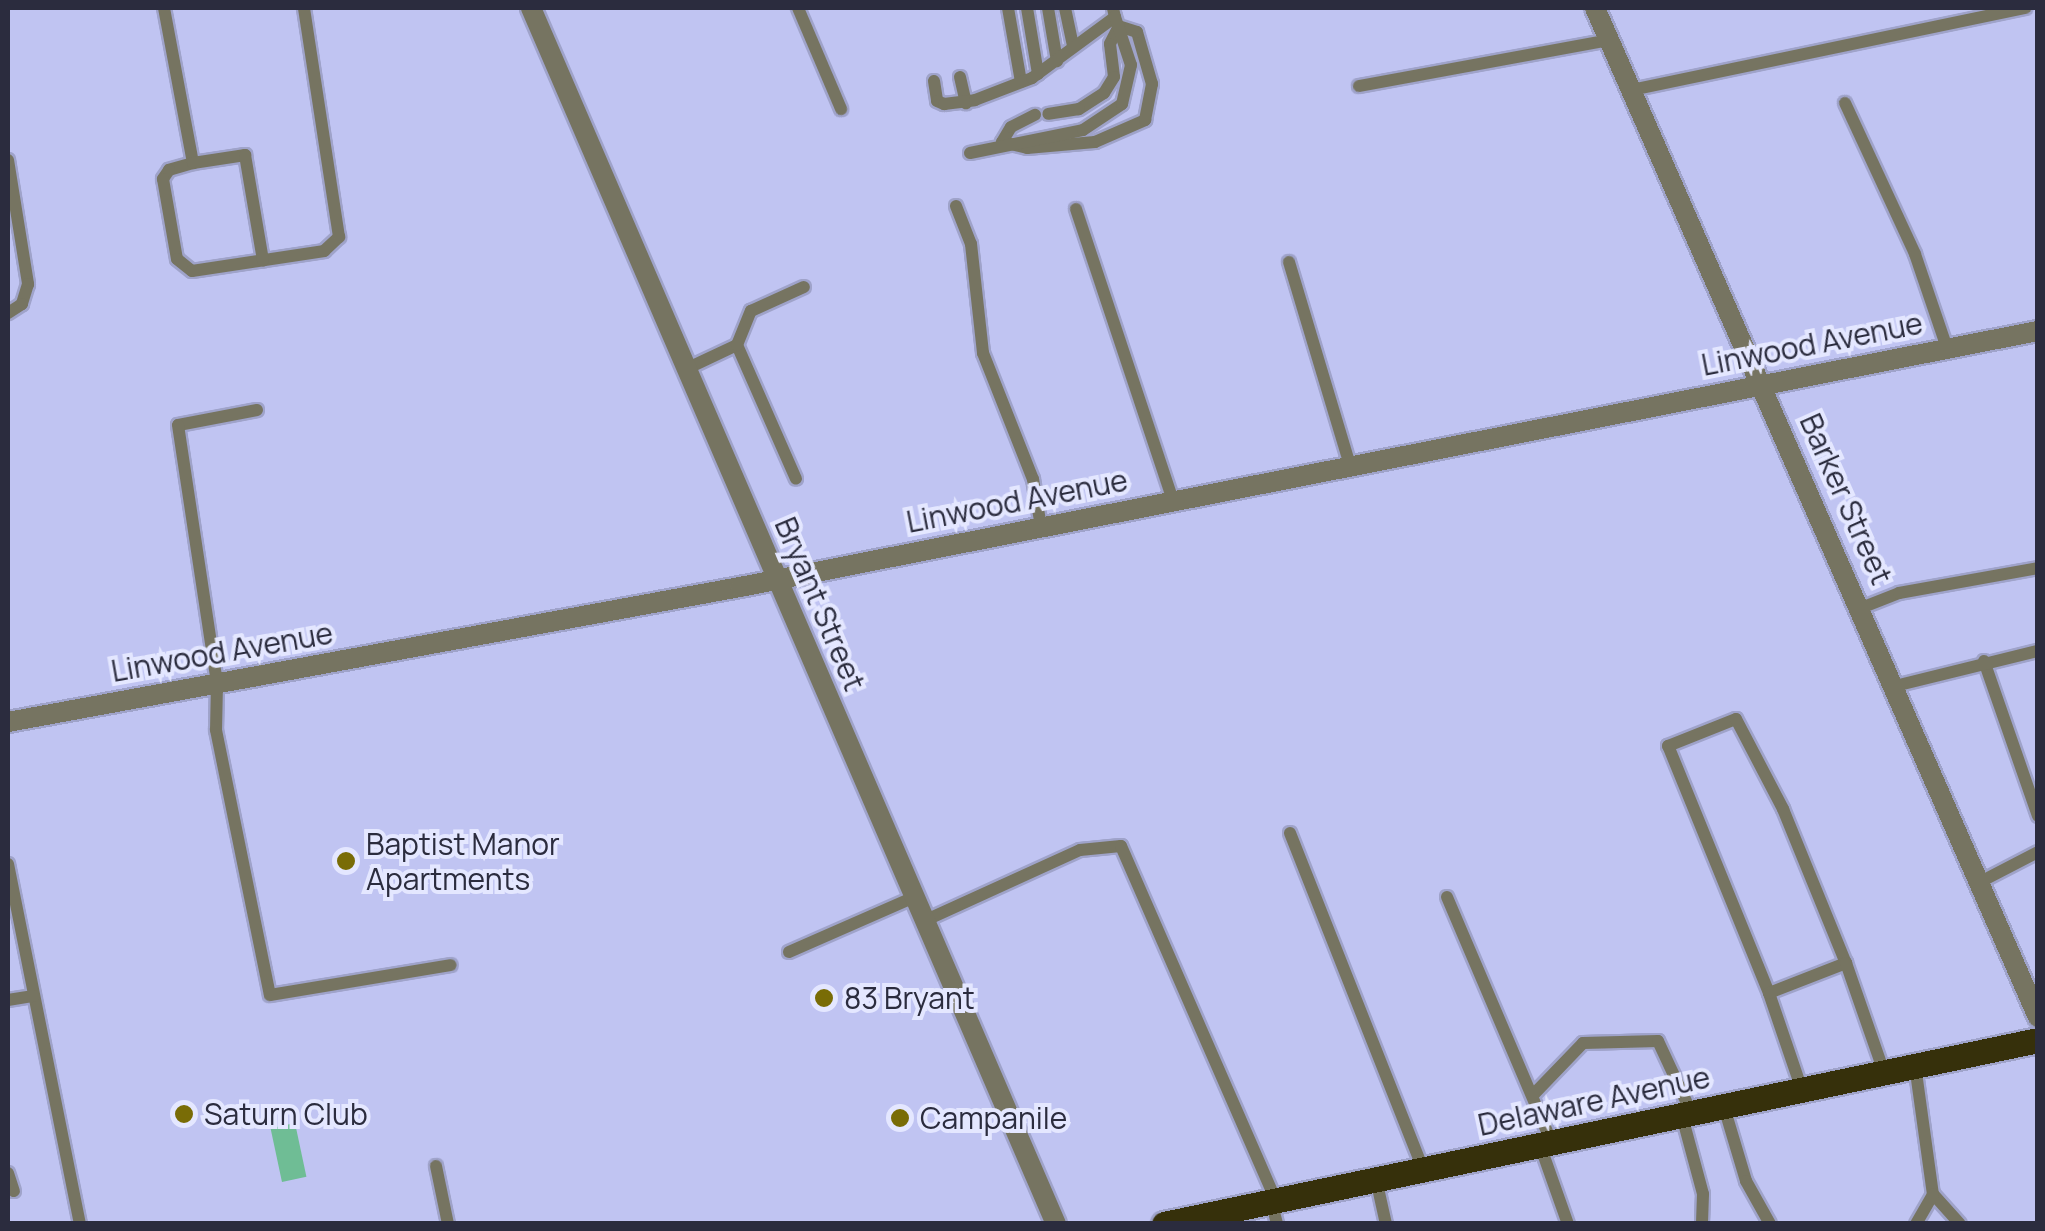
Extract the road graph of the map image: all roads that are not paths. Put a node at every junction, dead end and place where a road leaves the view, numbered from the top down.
1 (164, 8) edge
2 (304, 8) edge
3 (530, 8) edge
4 (798, 8) edge
5 (1008, 8) edge
6 (1028, 8) edge
7 (1048, 8) edge
8 (1065, 8) edge
9 (1595, 8) edge
10 (2026, 8) edge
11 (1116, 17) edge
12 (1610, 40) junction
13 (1074, 46) junction
14 (1056, 62) junction
15 (1038, 74) junction
16 (960, 76) dead end
17 (934, 81) dead end
18 (1021, 82) junction
19 (1358, 86) dead end
20 (1632, 90) junction
21 (966, 103) junction
22 (1845, 103) dead end
23 (840, 109) dead end
24 (1002, 142) junction
25 (970, 153) dead end
26 (8, 160) edge
27 (193, 163) junction
28 (956, 206) dead end
29 (1076, 209) dead end
30 (263, 260) junction
31 (1289, 262) dead end
32 (804, 287) dead end
33 (8, 313) edge
34 (2038, 331) edge
35 (737, 345) junction
36 (1947, 348) junction
37 (686, 370) junction
38 (1762, 384) junction
39 (257, 410) dead end
40 (1350, 466) junction
41 (796, 479) dead end
42 (1173, 501) junction
43 (1040, 527) junction
44 (2038, 568) edge
45 (776, 579) junction
46 (1861, 608) junction
47 (2038, 651) edge
48 (1984, 661) junction
49 (217, 683) junction
50 (1896, 686) junction
51 (8, 722) edge
52 (2038, 816) edge
53 (1290, 833) dead end
54 (2038, 852) edge
55 (8, 864) edge
56 (1982, 882) junction
57 (914, 897) junction
58 (1447, 897) dead end
59 (924, 921) junction
60 (788, 952) dead end
61 (1846, 963) junction
62 (452, 965) dead end
63 (1769, 993) junction
64 (34, 996) junction
65 (8, 1000) edge
66 (2038, 1017) edge
67 (2038, 1040) edge
68 (1915, 1065) junction
69 (1884, 1072) junction
70 (1802, 1090) junction
71 (1532, 1096) junction
72 (1724, 1107) junction
73 (1687, 1115) junction
74 (1546, 1144) junction
75 (436, 1166) dead end
76 (1423, 1170) junction
77 (8, 1173) edge
78 (1376, 1179) junction
79 (14, 1191) dead end
80 (1932, 1194) junction
81 (1274, 1208) edge
82 (80, 1224) edge
83 (448, 1224) edge
84 (1056, 1224) edge
85 (1164, 1224) edge
86 (1386, 1224) edge
87 (1568, 1224) edge
88 (1702, 1224) edge
89 (1770, 1224) edge
90 (1916, 1224) edge
91 (1960, 1224) edge

1 - 27 lane
2 - 30 lane
3 - 37 street, Bryant Street
4 - 23 lane
5 - 18 lane
6 - 15 lane
7 - 14 lane
8 - 13 lane
9 - 12 street, Barker Street
10 - 20 lane
11 - 13 lane
11 - 24 lane
11 - 24 lane
11 - 24 lane
12 - 19 lane
12 - 20 street, Barker Street
13 - 14 lane
14 - 15 lane
15 - 18 lane
16 - 21 lane
17 - 21 lane
18 - 21 lane
20 - 38 street, Barker Street
22 - 36 lane
24 - 25 lane
26 - 33 lane
27 - 30 lane
27 - 30 lane
28 - 43 lane
29 - 42 lane
31 - 40 lane
32 - 35 lane
34 - 36 street, Linwood Avenue
35 - 37 lane
35 - 41 lane
36 - 38 street, Linwood Avenue
37 - 45 street, Bryant Street
38 - 40 street, Linwood Avenue
38 - 46 street, Barker Street
39 - 49 lane
40 - 42 street, Linwood Avenue
42 - 43 street, Linwood Avenue
43 - 45 street, Linwood Avenue
44 - 46 lane
45 - 49 street, Linwood Avenue
45 - 57 street, Bryant Street
46 - 50 street, Barker Street
47 - 48 lane
48 - 50 lane
48 - 52 lane
49 - 51 street, Linwood Avenue
49 - 62 lane
50 - 56 street, Barker Street
53 - 76 lane
54 - 56 lane
55 - 64 lane
56 - 66 street, Barker Street
57 - 59 street, Bryant Street
57 - 60 lane
58 - 71 lane
59 - 81 lane
59 - 84 street, Bryant Street
61 - 63 lane
61 - 63 lane
61 - 69 lane
63 - 70 lane
64 - 65 lane
64 - 82 lane
67 - 68 main road, Delaware Avenue
68 - 69 main road, Delaware Avenue
68 - 80 lane
69 - 70 main road, Delaware Avenue
70 - 72 main road, Delaware Avenue
71 - 73 lane
71 - 74 lane
72 - 73 main road, Delaware Avenue
72 - 89 lane
73 - 74 main road, Delaware Avenue
73 - 88 lane
74 - 76 main road, Delaware Avenue
74 - 87 lane
75 - 83 lane
76 - 78 main road, Delaware Avenue
77 - 79 lane
78 - 81 main road, Delaware Avenue
78 - 86 lane
80 - 90 lane
80 - 91 lane
81 - 85 main road, Delaware Avenue

